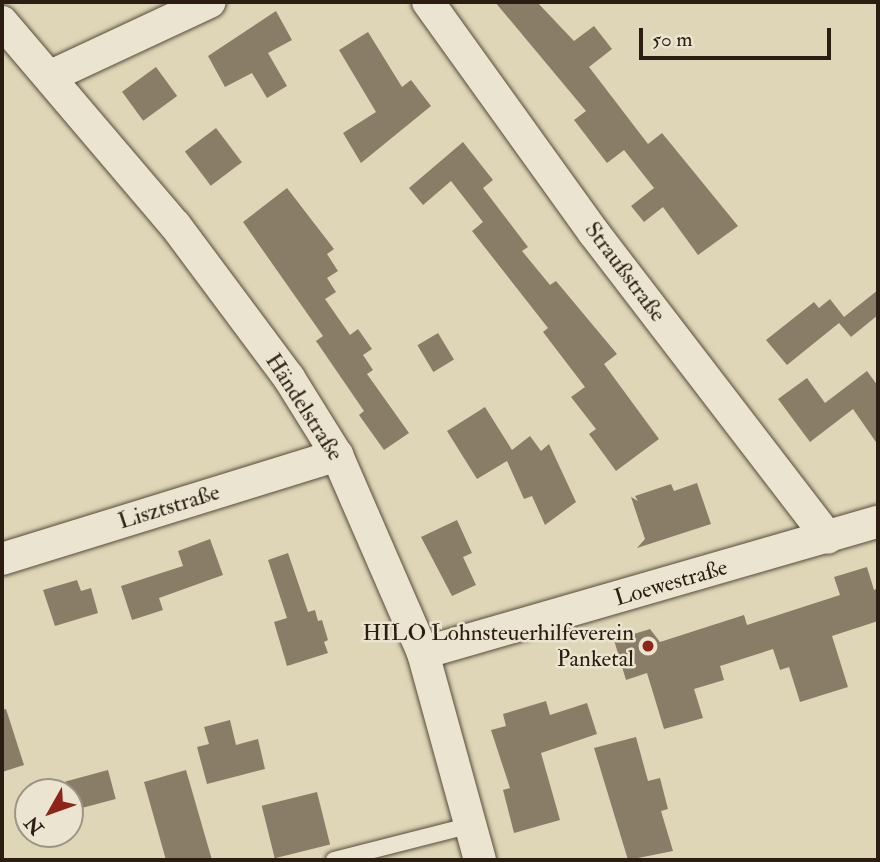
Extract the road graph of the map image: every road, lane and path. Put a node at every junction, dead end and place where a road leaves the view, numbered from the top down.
1 (210, 2) edge
2 (428, 2) edge
3 (2, 22) edge
4 (51, 76) junction
5 (337, 455) junction
6 (878, 522) edge
7 (828, 538) junction
8 (2, 559) edge
9 (423, 653) junction
10 (471, 825) junction
11 (334, 860) edge
12 (480, 860) edge

1 - 4 street
2 - 7 street, Straußstraße
3 - 4 street, Händelstraße
4 - 5 street, Händelstraße
5 - 8 street, Lisztstraße
5 - 9 street, Händelstraße
6 - 7 street, Loewestraße
7 - 9 street, Loewestraße
9 - 10 street, Händelstraße
10 - 11 lane
10 - 12 street, Händelstraße

